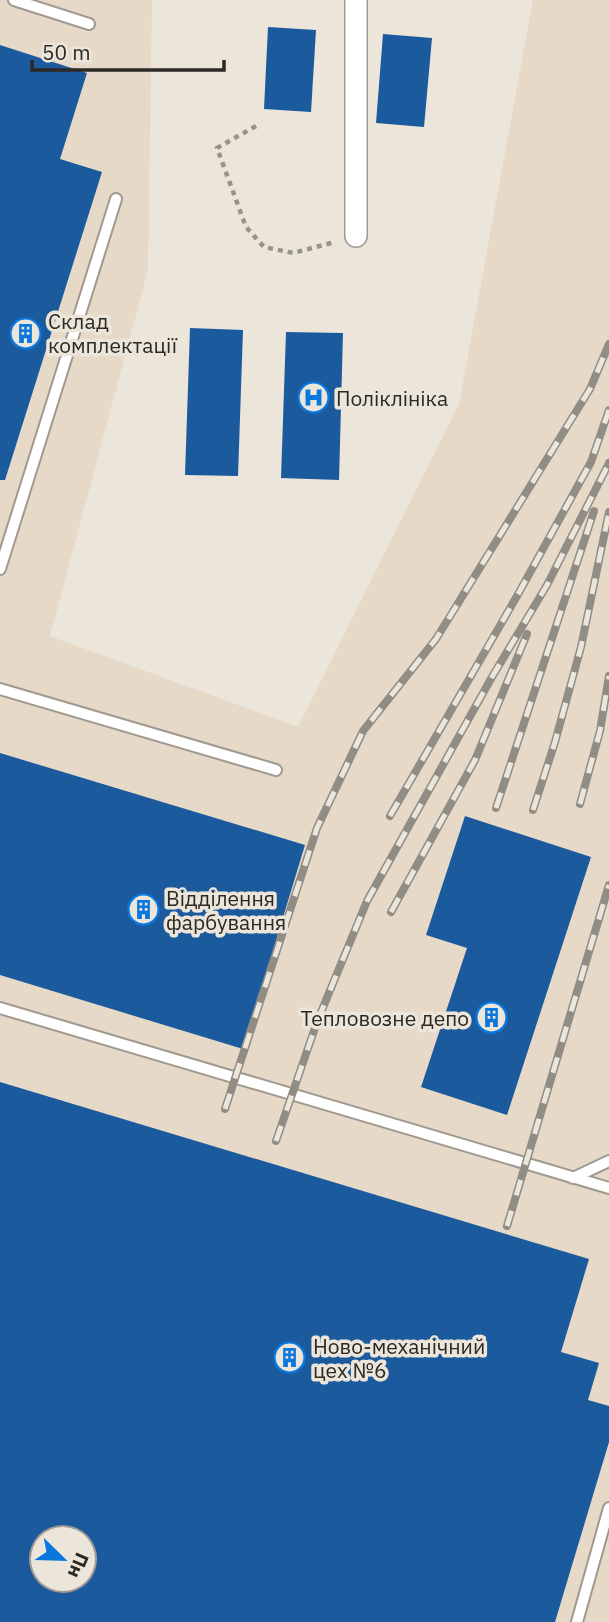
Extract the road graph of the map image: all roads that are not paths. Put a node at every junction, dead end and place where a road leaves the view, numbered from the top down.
1 (14, 0) edge
2 (356, 0) edge
3 (89, 24) dead end
4 (117, 199) dead end
5 (356, 236) road end
6 (0, 569) edge
7 (0, 689) edge
8 (276, 770) dead end
9 (0, 1008) edge
10 (609, 1161) edge
11 (573, 1178) junction
12 (609, 1188) edge
13 (609, 1508) edge
14 (577, 1622) edge

1 - 3 lane
2 - 5 street
4 - 6 lane
7 - 8 lane
9 - 11 lane
10 - 11 lane
11 - 12 lane
13 - 14 lane

